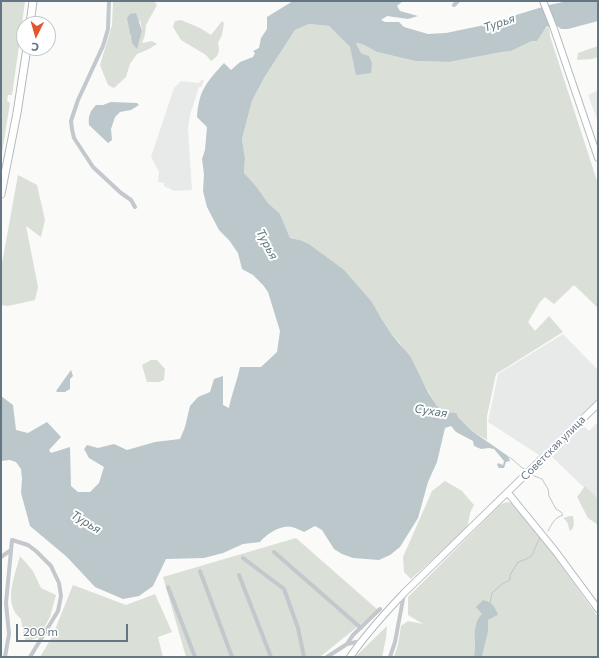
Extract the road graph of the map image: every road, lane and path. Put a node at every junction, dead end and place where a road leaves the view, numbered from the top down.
1 (33, 1) edge
2 (110, 1) edge
3 (544, 3) edge
4 (31, 16) edge
5 (26, 56) edge
6 (598, 158) edge
7 (1, 194) edge
8 (135, 207) dead end
9 (598, 404) edge
10 (508, 492) junction
11 (11, 550) junction
12 (274, 552) dead end
13 (1, 557) edge
14 (243, 558) dead end
15 (200, 571) dead end
16 (239, 575) dead end
17 (168, 587) dead end
18 (404, 593) junction
19 (380, 609) dead end
20 (598, 609) edge
21 (361, 628) junction
22 (361, 641) junction
23 (347, 644) junction
24 (5, 657) edge
25 (30, 657) edge
26 (195, 657) edge
27 (232, 657) edge
28 (271, 657) edge
29 (304, 657) edge
30 (327, 657) edge
31 (350, 657) edge
32 (390, 657) edge

1 - 4 highway
2 - 8 street
3 - 6 main road
5 - 7 highway
9 - 10 main road, Советская улица
10 - 18 main road, Советская улица
10 - 20 main road
11 - 13 street
11 - 24 street
11 - 25 street
12 - 21 street
14 - 29 street
15 - 27 street
16 - 28 street
17 - 26 street
18 - 22 main road, Советская улица
18 - 32 street
19 - 21 street
21 - 23 street
22 - 23 street
22 - 31 main road, Советская улица
23 - 30 street

